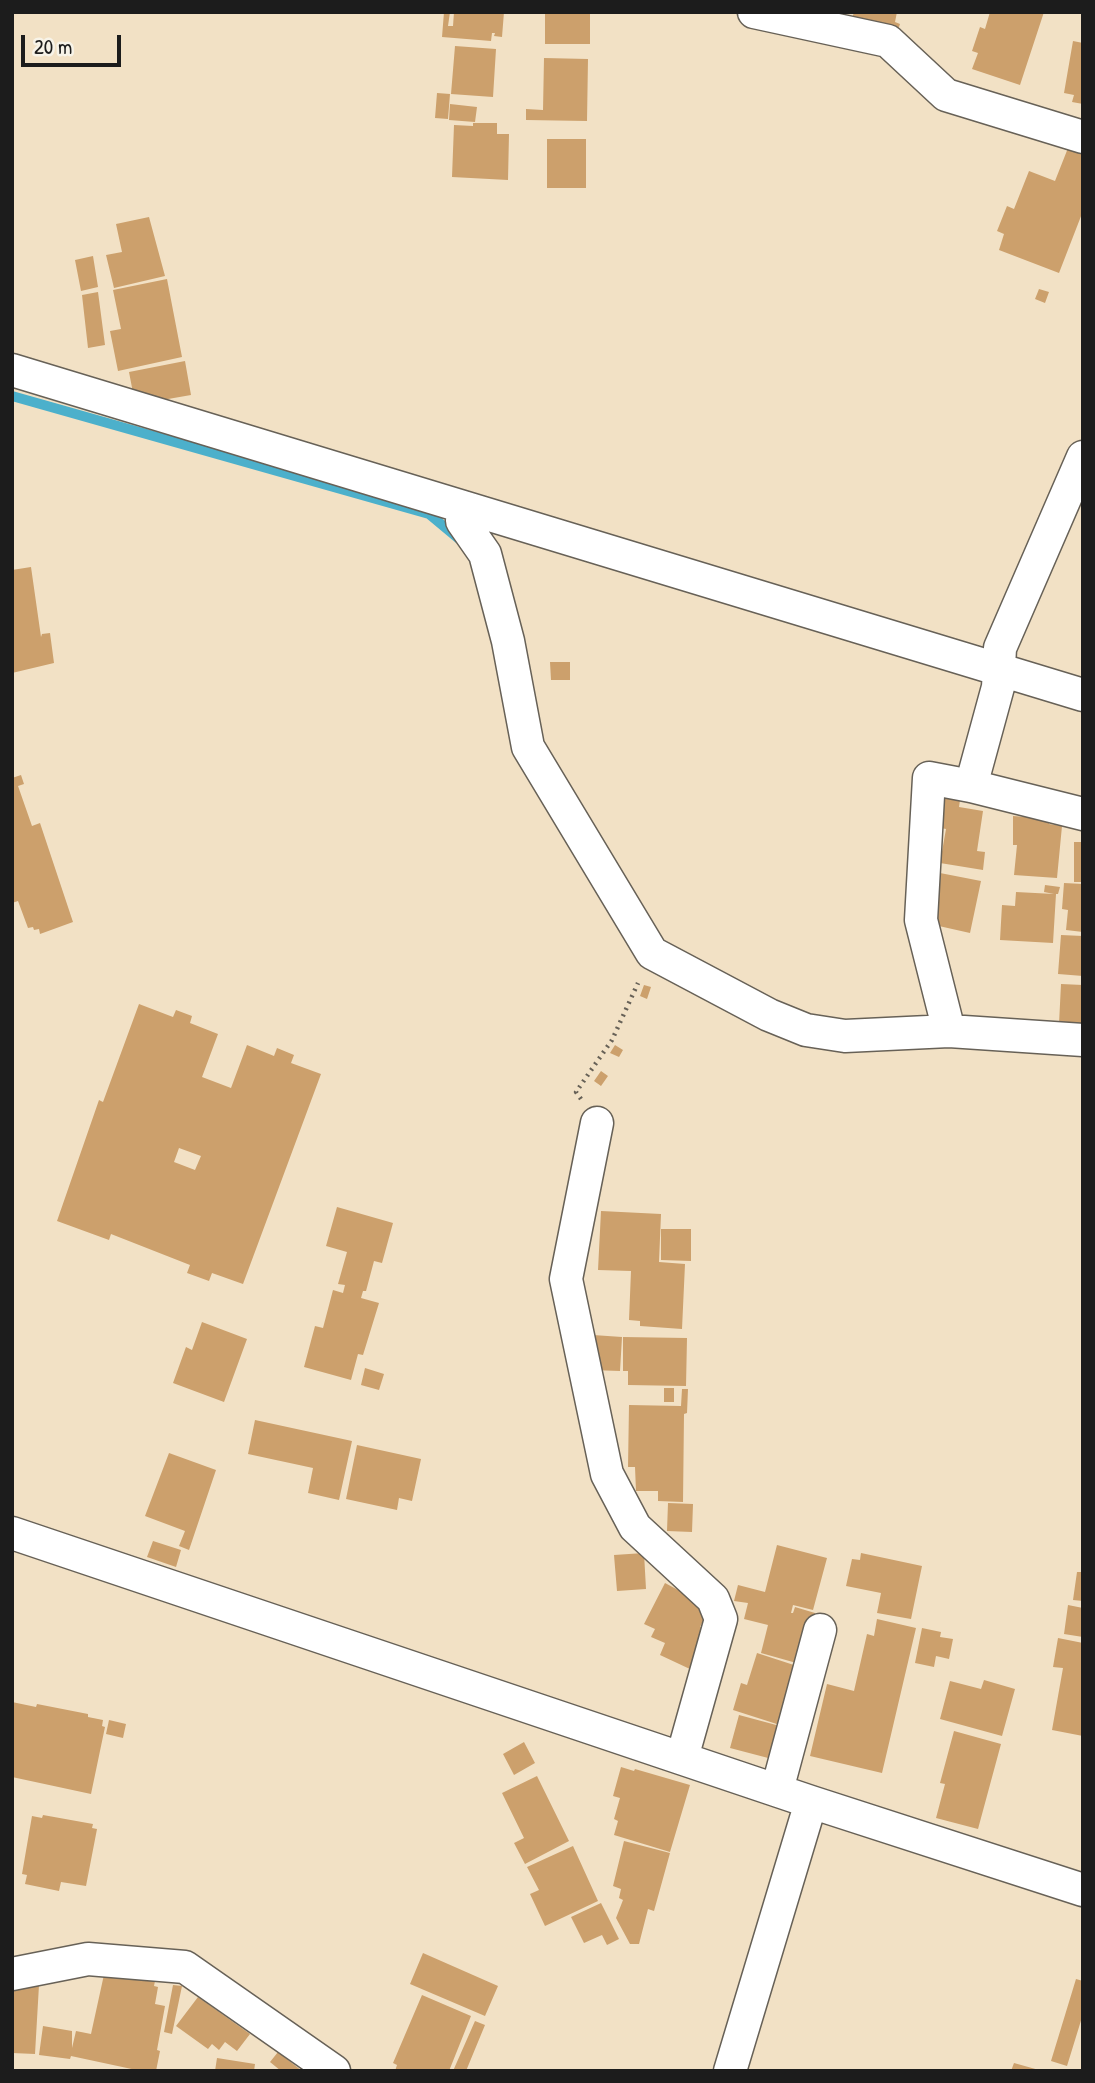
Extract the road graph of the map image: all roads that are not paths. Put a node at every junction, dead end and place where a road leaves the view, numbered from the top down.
1 (754, 12) edge
2 (819, 19) edge
3 (1083, 137) edge
4 (12, 370) edge
5 (1083, 457) edge
6 (463, 507) junction
7 (997, 669) junction
8 (1083, 695) edge
9 (971, 786) junction
10 (1083, 814) edge
11 (949, 1031) junction
12 (1083, 1040) edge
13 (597, 1123) road end
14 (12, 1533) edge
15 (820, 1630) dead end
16 (682, 1758) junction
17 (776, 1790) junction
18 (811, 1801) junction
19 (1083, 1889) edge
20 (12, 1973) edge
21 (334, 2071) edge
22 (730, 2071) edge

1 - 2 street
2 - 3 street
4 - 6 street
5 - 7 street
6 - 7 street
6 - 11 street
7 - 8 street
7 - 9 street
9 - 10 street
9 - 11 street
11 - 12 street
13 - 16 street
14 - 16 street
15 - 17 street
16 - 17 street
17 - 18 street
18 - 19 street
18 - 22 street
20 - 21 street

